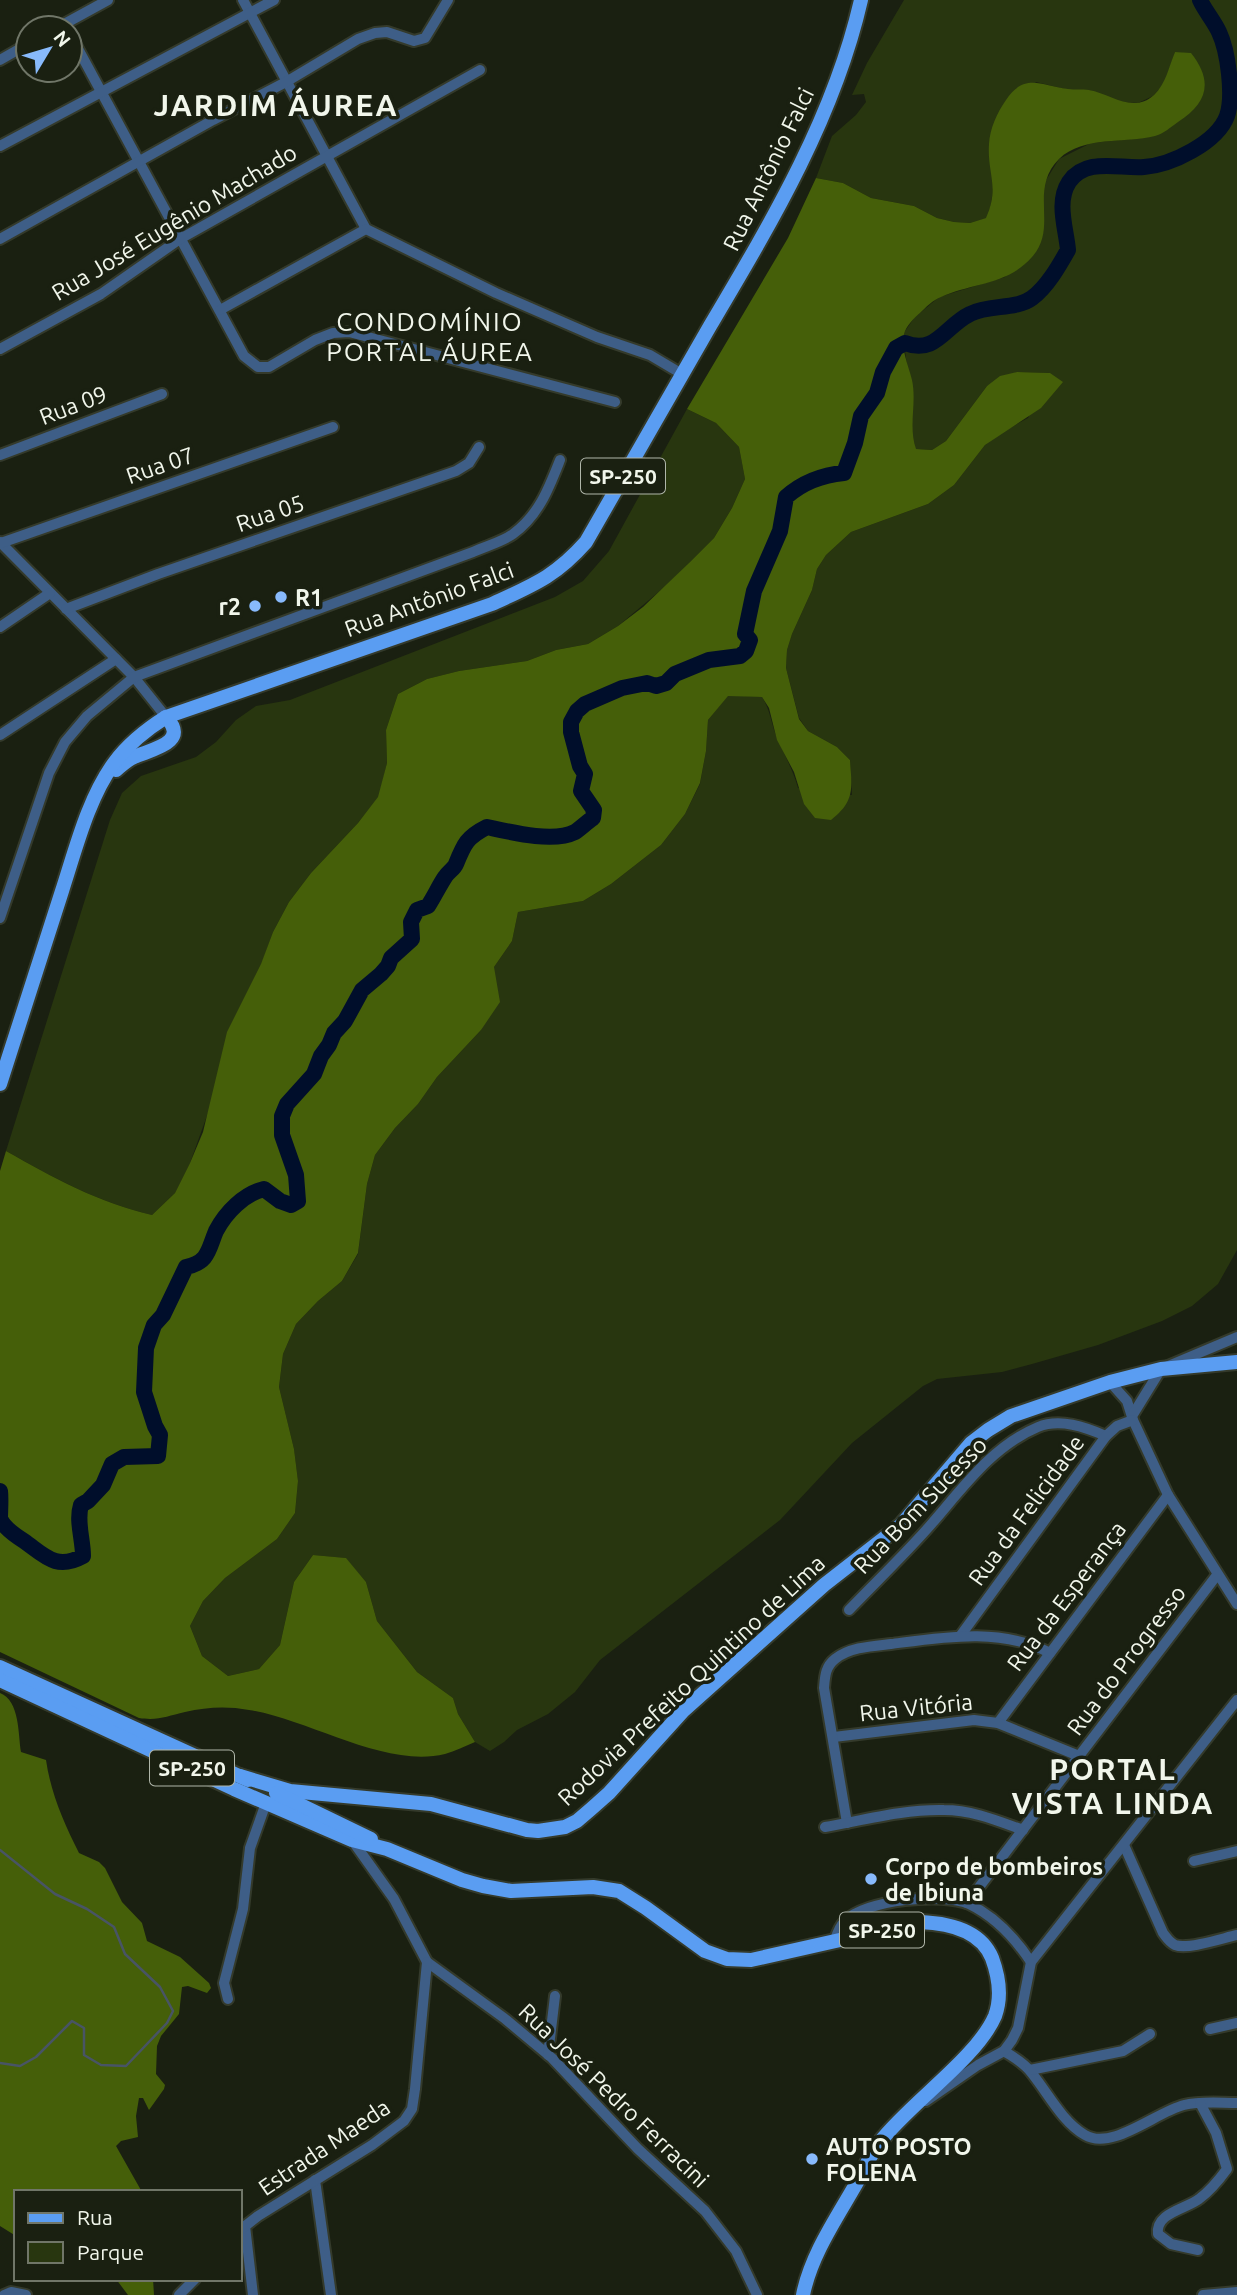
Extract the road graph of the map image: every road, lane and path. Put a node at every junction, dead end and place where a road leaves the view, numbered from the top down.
1 (108, 0) edge
2 (243, 0) edge
3 (274, 0) edge
4 (448, 0) edge
5 (861, 0) edge
6 (250, 13) junction
7 (84, 16) edge
8 (84, 61) edge
9 (480, 70) dead end
10 (286, 82) junction
11 (102, 93) junction
12 (0, 146) edge
13 (326, 155) junction
14 (139, 162) junction
15 (366, 229) junction
16 (0, 239) edge
17 (180, 239) junction
18 (220, 310) junction
19 (0, 349) edge
20 (682, 374) junction
21 (162, 394) dead end
22 (615, 402) dead end
23 (333, 427) dead end
24 (479, 447) dead end
25 (0, 455) edge
26 (560, 460) dead end
27 (1, 542) edge
28 (50, 593) junction
29 (66, 609) junction
30 (0, 627) edge
31 (116, 659) junction
32 (134, 677) junction
33 (166, 717) junction
34 (0, 735) edge
35 (97, 793) junction
36 (1, 914) edge
37 (0, 1084) edge
38 (1237, 1337) edge
39 (1237, 1362) edge
40 (1161, 1369) junction
41 (1110, 1382) junction
42 (1133, 1418) junction
43 (1106, 1436) junction
44 (1168, 1495) junction
45 (1217, 1575) junction
46 (1237, 1604) edge
47 (849, 1610) dead end
48 (961, 1635) junction
49 (1050, 1653) junction
50 (0, 1667) edge
51 (0, 1680) edge
52 (1237, 1700) edge
53 (998, 1723) junction
54 (834, 1737) junction
55 (1079, 1756) junction
56 (198, 1771) junction
57 (240, 1776) junction
58 (340, 1796) junction
59 (294, 1802) junction
60 (266, 1803) junction
61 (847, 1823) junction
62 (825, 1827) dead end
63 (1023, 1830) junction
64 (352, 1840) junction
65 (1124, 1844) junction
66 (387, 1849) junction
67 (1237, 1851) edge
68 (1194, 1861) dead end
69 (967, 1903) junction
70 (1237, 1935) edge
71 (835, 1940) junction
72 (427, 1962) junction
73 (1031, 1962) junction
74 (555, 1996) dead end
75 (228, 1999) dead end
76 (1237, 2023) edge
77 (1210, 2029) dead end
78 (1150, 2034) dead end
79 (1004, 2051) junction
80 (548, 2055) junction
81 (1030, 2070) junction
82 (1200, 2103) junction
83 (1237, 2104) edge
84 (900, 2118) junction
85 (1227, 2169) junction
86 (1237, 2176) edge
87 (315, 2180) junction
88 (242, 2228) edge
89 (1198, 2250) dead end
90 (193, 2281) edge
91 (1237, 2292) edge
92 (4, 2295) edge
93 (26, 2295) edge
94 (180, 2295) edge
95 (253, 2295) edge
96 (331, 2295) edge
97 (757, 2295) edge
98 (803, 2295) edge
99 (1203, 2295) edge

1 - 7 street
2 - 6 street
3 - 6 street
4 - 10 street
5 - 20 main road, Rua Antônio Falci / SP-250
6 - 10 street
6 - 11 street
8 - 11 street
9 - 13 street, Rua José Eugênio Machado
10 - 13 street
10 - 14 street
11 - 12 street
11 - 14 street
13 - 15 street
13 - 17 street, Rua José Eugênio Machado
14 - 16 street
14 - 17 street
15 - 18 street
15 - 20 street
17 - 18 street
17 - 19 street, Rua José Eugênio Machado
18 - 22 street
20 - 33 main road, Rua Antônio Falci / SP-250
21 - 25 street, Rua 09
23 - 27 street, Rua 07
24 - 29 street, Rua 05
26 - 32 street
27 - 28 street
28 - 29 street
28 - 30 street
29 - 31 street
31 - 32 street
31 - 34 street
32 - 33 street
32 - 36 street
33 - 35 main road, Rua Antônio Falci / SP-250
33 - 35 main road
35 - 37 main road, Rua Antônio Falci / SP-250
38 - 40 street
39 - 40 main road, Rodovia Prefeito Quintino de Lima
40 - 41 main road, Rodovia Prefeito Quintino de Lima
40 - 42 street
41 - 42 street
41 - 58 main road, Rodovia Prefeito Quintino de Lima
42 - 43 street, Rua da Felicidade
42 - 44 street
43 - 47 street, Rua Bom Sucesso
43 - 48 street, Rua da Felicidade
44 - 45 street
44 - 49 street, Rua da Esperança
45 - 46 street
45 - 55 street, Rua do Progresso
48 - 49 street
48 - 54 street
49 - 53 street, Rua da Esperança
50 - 57 main road, SP-250
51 - 56 main road, SP-250
52 - 65 street
53 - 54 street, Rua Vitória
53 - 55 street, Rua Vitória
54 - 61 street
55 - 63 street, Rua do Progresso
56 - 59 main road
56 - 60 main road, SP-250
57 - 58 main road, Rodovia Prefeito Quintino de Lima
57 - 59 main road, SP-250
58 - 59 main road
59 - 66 main road, SP-250
60 - 64 main road, SP-250
60 - 75 street
61 - 62 street
61 - 63 street
63 - 69 street, Rua do Progresso
64 - 66 main road, SP-250
64 - 72 street, Rua José Pedro Ferracini
65 - 70 street
65 - 73 street
66 - 71 main road, SP-250
67 - 68 street
69 - 71 street
69 - 73 street
71 - 84 main road, SP-250
72 - 80 street, Rua José Pedro Ferracini
72 - 87 street, Estrada Maeda
73 - 79 street
74 - 80 street
76 - 77 street
78 - 81 street
79 - 81 street
79 - 84 street
80 - 97 street, Rua José Pedro Ferracini
81 - 82 street
82 - 83 street
82 - 85 street
84 - 98 main road, SP-250
85 - 86 street
85 - 89 street
87 - 88 street, Estrada Maeda
87 - 96 street
88 - 95 street
90 - 94 street
91 - 99 street
92 - 93 street

